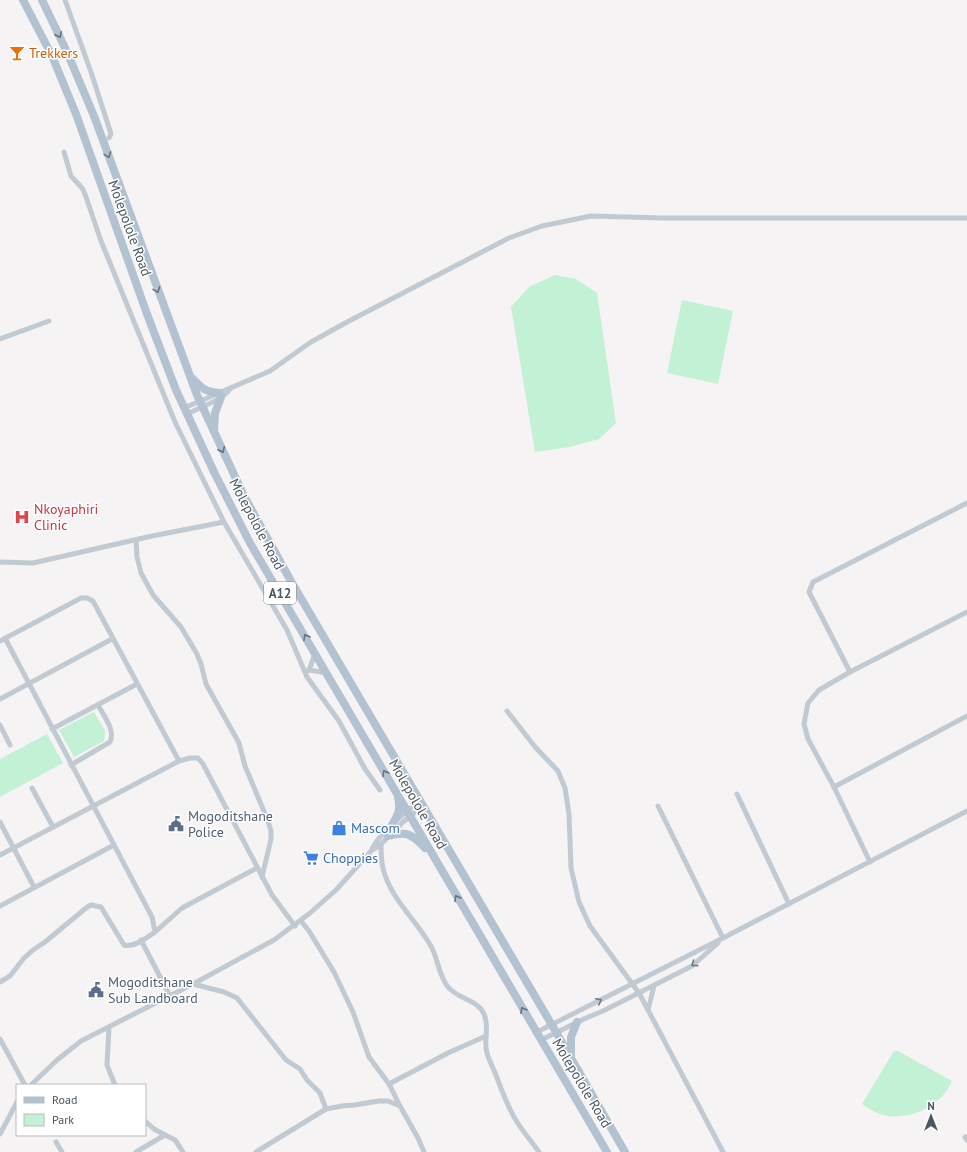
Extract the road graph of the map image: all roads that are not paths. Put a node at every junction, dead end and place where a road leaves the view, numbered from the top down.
1 (23, 0) edge
2 (42, 0) edge
3 (65, 0) edge
4 (109, 138) dead end
5 (64, 152) dead end
6 (967, 218) edge
7 (49, 321) dead end
8 (0, 339) edge
9 (189, 375) junction
10 (220, 395) junction
11 (201, 404) junction
12 (186, 411) junction
13 (214, 432) junction
14 (967, 503) edge
15 (224, 522) junction
16 (136, 540) junction
17 (0, 562) edge
18 (967, 612) edge
19 (112, 638) junction
20 (2, 639) edge
21 (316, 654) junction
22 (307, 671) junction
23 (850, 672) junction
24 (327, 674) junction
25 (29, 683) junction
26 (137, 684) junction
27 (0, 699) edge
28 (98, 705) junction
29 (507, 711) dead end
30 (967, 716) edge
31 (0, 725) edge
32 (52, 729) junction
33 (10, 745) dead end
34 (179, 761) junction
35 (72, 765) junction
36 (834, 787) junction
37 (32, 788) dead end
38 (380, 790) dead end
39 (397, 793) junction
40 (737, 794) dead end
41 (422, 804) junction
42 (93, 806) junction
43 (658, 806) dead end
44 (967, 811) edge
45 (409, 813) junction
46 (0, 822) edge
47 (392, 825) junction
48 (54, 827) junction
49 (388, 836) junction
50 (381, 844) junction
51 (114, 845) junction
52 (14, 848) junction
53 (372, 850) junction
54 (0, 854) edge
55 (432, 856) junction
56 (870, 862) junction
57 (257, 868) junction
58 (262, 877) junction
59 (34, 887) junction
60 (789, 904) junction
61 (0, 906) edge
62 (301, 921) junction
63 (295, 926) junction
64 (155, 932) junction
65 (723, 938) junction
66 (141, 940) junction
67 (0, 982) edge
68 (193, 984) junction
69 (633, 984) junction
70 (654, 986) junction
71 (639, 993) junction
72 (170, 996) junction
73 (581, 1010) junction
74 (648, 1010) junction
75 (586, 1018) junction
76 (577, 1022) junction
77 (552, 1025) junction
78 (109, 1027) junction
79 (537, 1032) junction
80 (556, 1032) junction
81 (486, 1036) junction
82 (0, 1039) edge
83 (541, 1040) junction
84 (572, 1059) junction
85 (24, 1084) edge
86 (32, 1084) edge
87 (115, 1084) edge
88 (389, 1084) junction
89 (16, 1104) edge
90 (400, 1106) junction
91 (326, 1109) junction
92 (146, 1122) edge
93 (0, 1134) edge
94 (165, 1135) junction
95 (56, 1142) dead end
96 (62, 1152) edge
97 (136, 1152) edge
98 (183, 1152) edge
99 (256, 1152) edge
100 (424, 1152) edge
101 (539, 1152) edge
102 (607, 1152) edge
103 (625, 1152) edge
104 (723, 1152) edge

1 - 12 main road, Molepolole Road / A12
2 -> 9 main road, Molepolole Road / A12
3 - 4 street
5 - 15 street
6 - 10 street
7 - 8 street
9 - 10 main road
9 - 11 main road, Molepolole Road / A12
10 - 11 street
10 - 13 main road
11 - 12 street
11 - 13 main road, Molepolole Road / A12
21 -> 12 main road, Molepolole Road / A12
13 -> 41 main road, Molepolole Road / A12
14 - 23 street
15 - 16 street
15 - 22 street
16 - 17 street
16 - 58 street
18 - 23 street
19 - 20 street
19 - 25 street
19 - 26 street
20 - 25 street
21 - 22 street
21 - 24 main road, Molepolole Road / A12
22 - 24 street
22 - 38 street
23 - 36 street
39 -> 24 main road, Molepolole Road / A12
25 - 27 street
25 - 32 street
26 - 28 street
26 - 34 street
28 - 32 street
28 - 35 street
29 - 69 street
30 - 36 street
31 - 33 street
32 - 35 street
34 - 42 street
34 - 57 street
35 - 42 street
36 - 56 street
37 - 48 street
39 - 45 main road, Molepolole Road / A12
39 - 47 main road
40 - 60 street
41 - 45 street
41 - 77 main road, Molepolole Road / A12
42 - 48 street
42 - 51 street
43 - 65 street
44 - 56 street
45 - 47 street
45 - 49 street
45 - 55 main road, Molepolole Road / A12
46 - 52 street
47 - 53 street
48 - 52 street
49 - 50 street
49 - 55 main road
50 - 53 street
50 - 81 street
51 - 59 street
51 - 64 street
52 - 54 street
52 - 59 street
53 - 62 street
79 -> 55 main road, Molepolole Road / A12
56 - 60 street
57 - 58 street
57 - 64 street
58 - 63 street
59 - 61 street
60 - 65 street
62 - 63 street
62 - 88 street
63 - 68 street
64 - 66 street
65 - 69 street
65 -> 70 street
66 - 67 street
66 - 72 street
68 - 72 street
68 - 91 street
69 - 71 street
73 -> 69 street
70 - 71 street
70 - 74 street
71 - 74 street
71 - 75 street
72 - 78 street
73 - 75 street
73 - 77 street
74 - 104 street
75 - 76 street
76 - 80 street
76 - 84 main road
77 - 79 street
77 - 80 main road, Molepolole Road / A12
78 - 86 street
78 - 87 street
79 - 83 main road, Molepolole Road / A12
80 - 83 street
80 - 84 main road, Molepolole Road / A12
81 - 88 street
81 - 101 street
82 - 85 street
83 - 102 main road, Molepolole Road / A12
84 - 103 main road, Molepolole Road / A12
88 - 90 street
89 - 93 street
90 - 91 street
90 - 100 street
91 - 99 street
92 - 94 street
94 - 97 street
94 - 98 street
95 - 96 street

